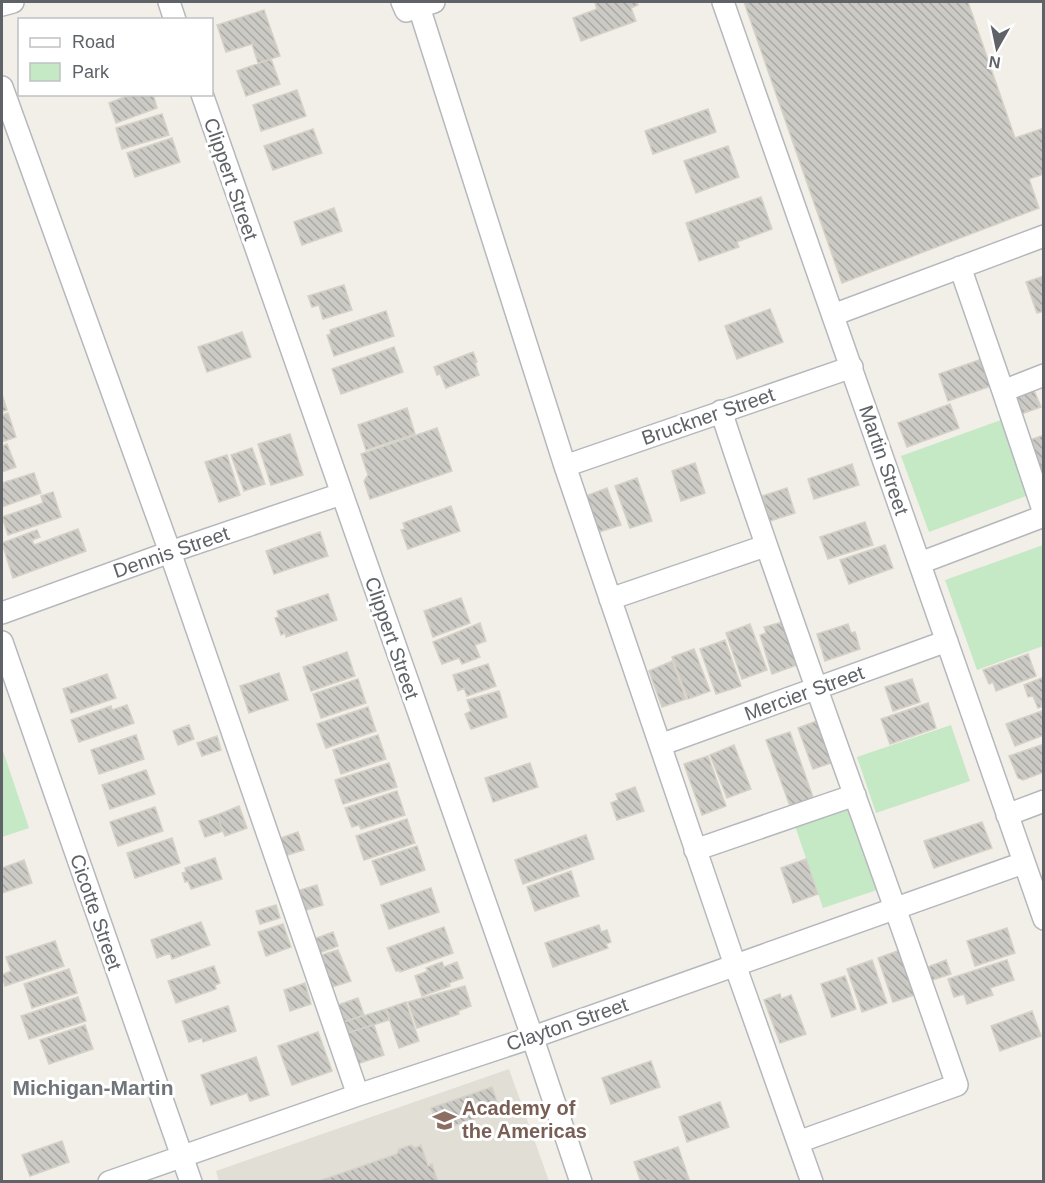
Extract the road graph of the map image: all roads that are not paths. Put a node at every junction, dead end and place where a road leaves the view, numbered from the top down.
1 (13, 2) edge
2 (169, 2) edge
3 (723, 2) edge
4 (418, 3) edge
5 (2, 5) edge
6 (174, 18) edge
7 (2, 87) edge
8 (203, 96) edge
9 (1044, 236) edge
10 (960, 267) junction
11 (833, 315) junction
12 (852, 367) junction
13 (1044, 375) edge
14 (1003, 391) junction
15 (721, 411) junction
16 (565, 466) junction
17 (341, 494) junction
18 (1044, 515) edge
19 (765, 546) junction
20 (170, 552) junction
21 (920, 563) junction
22 (610, 599) junction
23 (2, 613) edge
24 (947, 641) junction
25 (2, 642) edge
26 (817, 689) junction
27 (660, 745) junction
28 (855, 795) junction
29 (1044, 801) edge
30 (1007, 815) junction
31 (695, 850) junction
32 (1023, 862) junction
33 (896, 906) junction
34 (1044, 919) edge
35 (735, 965) junction
36 (532, 1036) junction
37 (358, 1095) junction
38 (798, 1142) junction
39 (182, 1157) junction
40 (109, 1182) edge
41 (191, 1182) edge
42 (581, 1182) edge
43 (812, 1182) edge

1 - 5 street
2 - 6 street
3 - 11 street, Martin Street
4 - 16 street
7 - 20 street
8 - 17 street, Clippert Street
9 - 10 street
10 - 11 street
10 - 14 street
11 - 12 street, Martin Street
12 - 15 street, Bruckner Street
12 - 21 street, Martin Street
13 - 14 street
14 - 18 street
15 - 16 street, Bruckner Street
15 - 19 street
16 - 22 street
17 - 20 street, Dennis Street
17 - 36 street, Clippert Street
18 - 21 street
19 - 22 street
19 - 26 street
20 - 23 street, Dennis Street
20 - 37 street
21 - 24 street, Martin Street
22 - 27 street
24 - 26 street, Mercier Street
24 - 30 street, Martin Street
25 - 39 street, Cicotte Street
26 - 27 street, Mercier Street
26 - 28 street
27 - 31 street
28 - 31 street
28 - 33 street
29 - 30 street
30 - 32 street, Martin Street
31 - 35 street
32 - 33 street, Clayton Street
32 - 34 street, Martin Street
33 - 35 street, Clayton Street
33 - 38 street
35 - 36 street, Clayton Street
35 - 38 street
36 - 37 street, Clayton Street
36 - 42 street, Clippert Street
37 - 39 street, Clayton Street
38 - 43 street
39 - 40 street, Clayton Street
39 - 41 street, Cicotte Street

